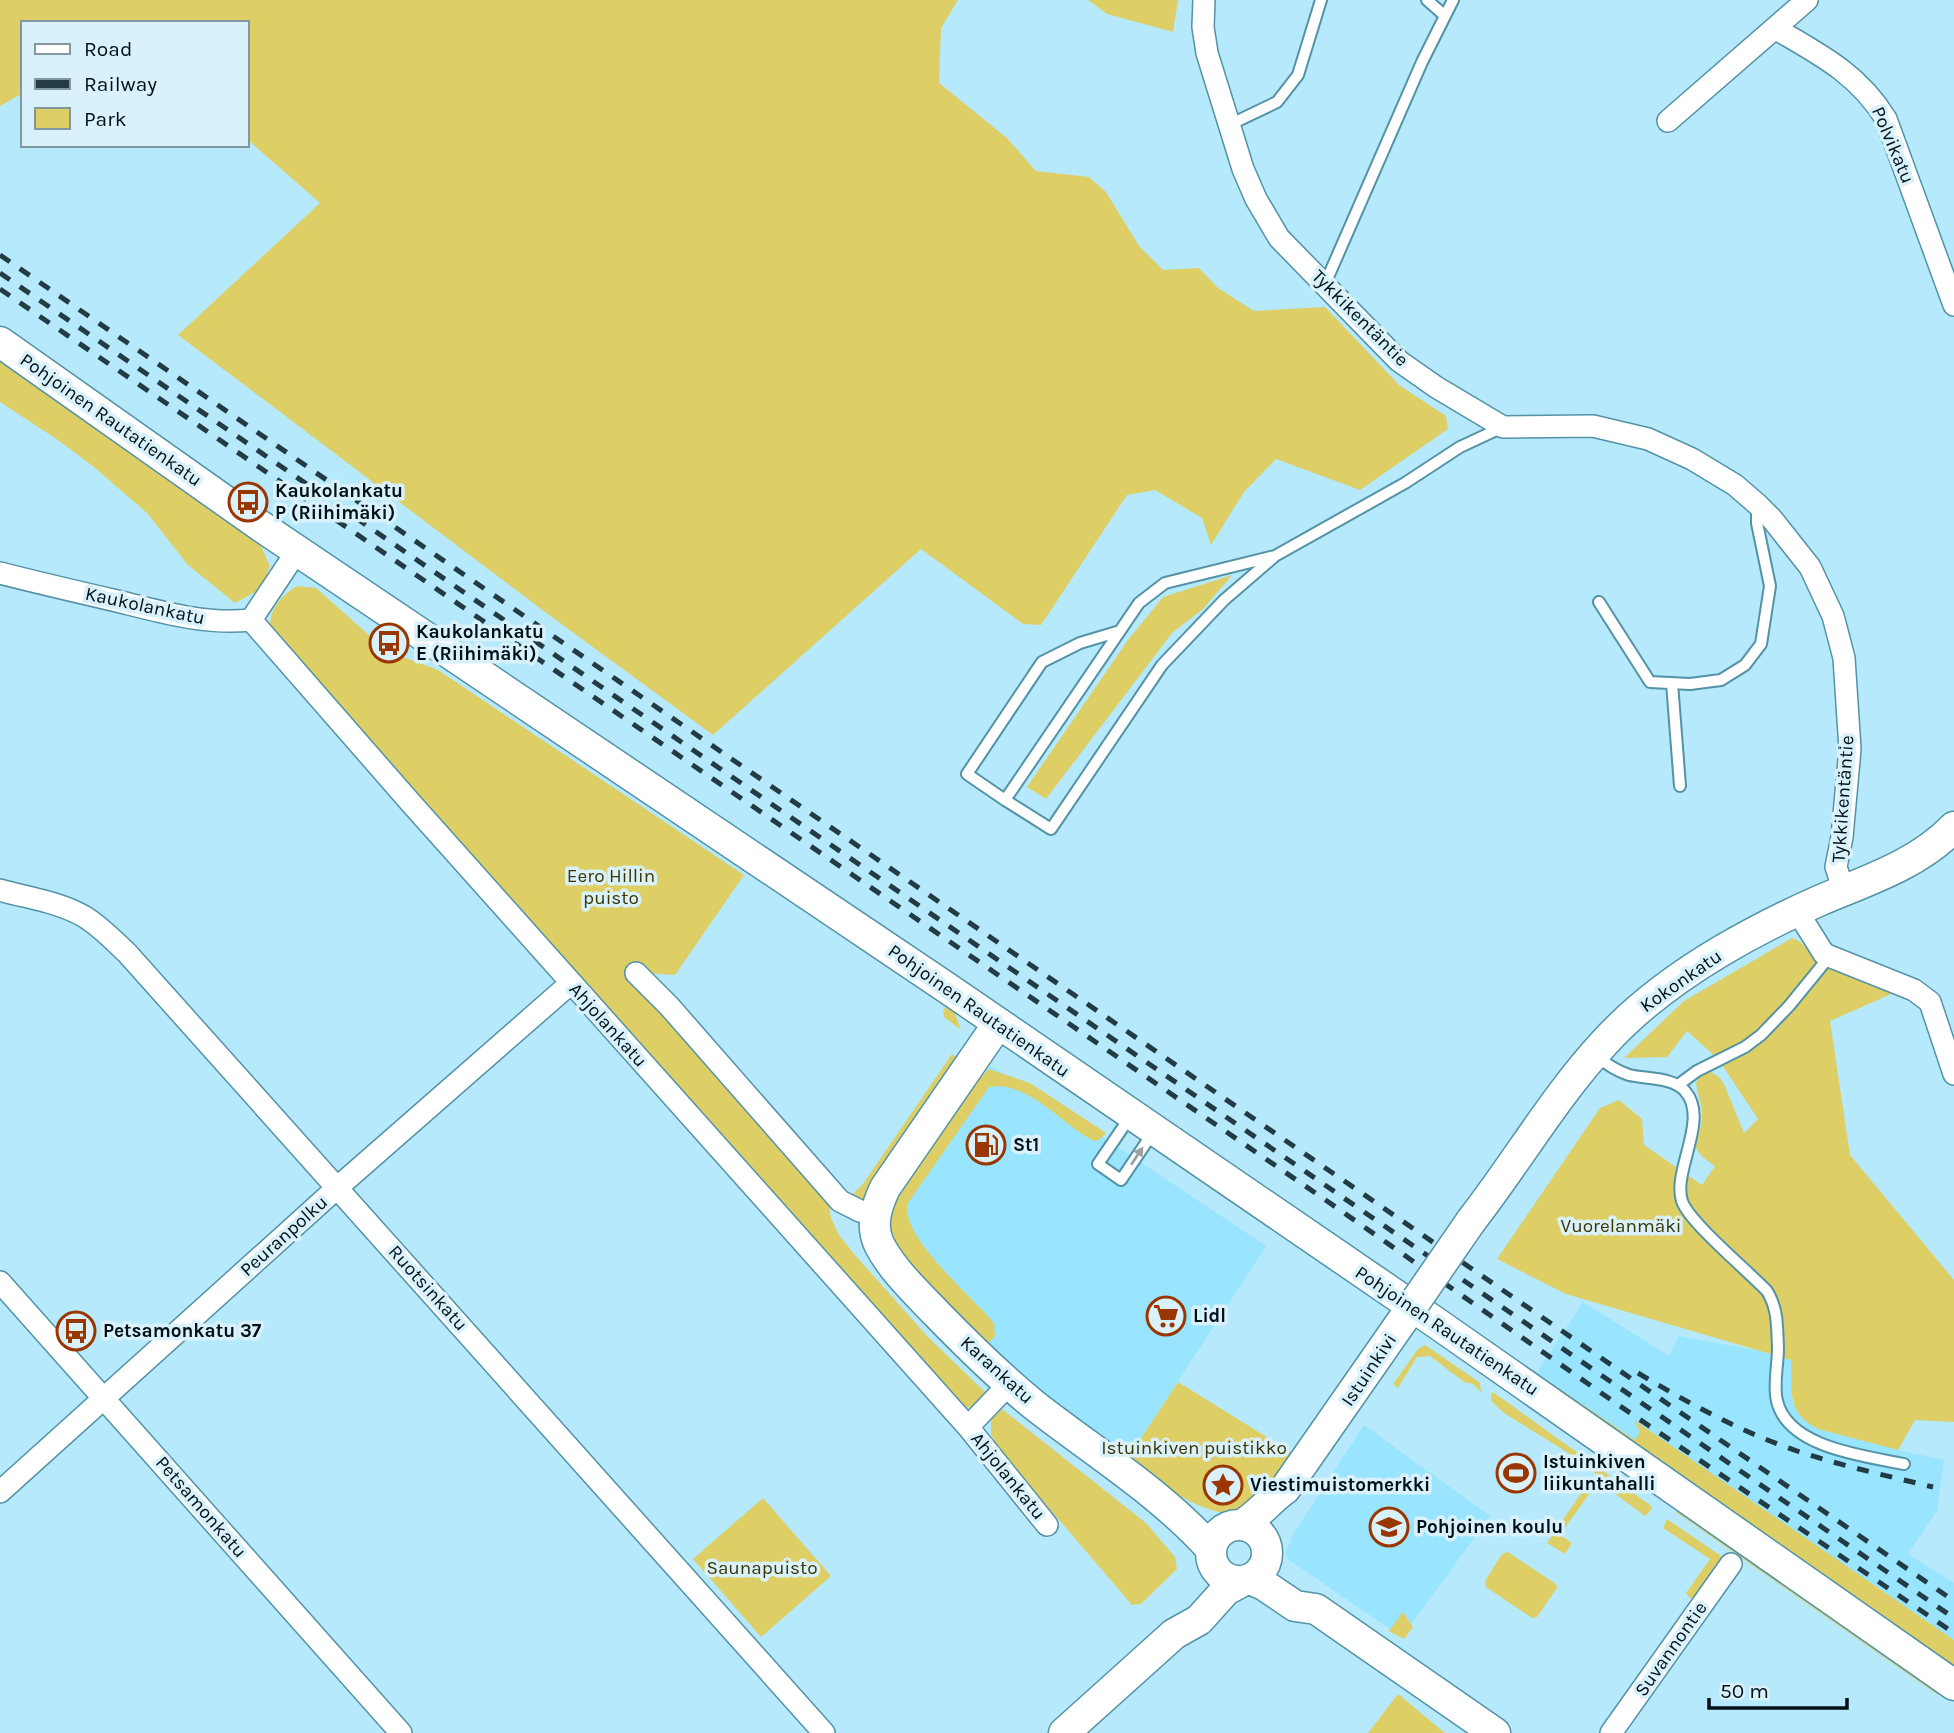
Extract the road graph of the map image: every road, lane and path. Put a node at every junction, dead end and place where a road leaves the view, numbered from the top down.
1 (1204, 0) edge
2 (1321, 0) edge
3 (1427, 0) edge
4 (1454, 0) edge
5 (1807, 0) edge
6 (1444, 15) junction
7 (1776, 29) junction
8 (1668, 121) dead end
9 (1229, 125) junction
10 (1325, 284) junction
11 (1954, 305) edge
12 (0, 342) edge
13 (1503, 427) junction
14 (1757, 505) junction
15 (297, 551) junction
16 (1275, 556) junction
17 (0, 573) edge
18 (1599, 602) dead end
19 (251, 620) junction
20 (1120, 631) junction
21 (1672, 683) junction
22 (1680, 786) dead end
23 (1005, 800) junction
24 (1953, 829) edge
25 (0, 890) edge
26 (1844, 891) junction
27 (1797, 911) junction
28 (1829, 957) junction
29 (636, 973) dead end
30 (571, 983) junction
31 (998, 1024) junction
32 (1946, 1029) edge
33 (1594, 1054) junction
34 (1954, 1073) edge
35 (1678, 1085) junction
36 (1143, 1123) junction
37 (338, 1187) junction
38 (875, 1213) junction
39 (1473, 1219) joint
40 (0, 1282) edge
41 (1010, 1383) junction
42 (105, 1398) junction
43 (968, 1427) junction
44 (1905, 1464) dead end
45 (0, 1492) edge
46 (1158, 1497) junction
47 (1048, 1525) dead end
48 (1249, 1551) junction
49 (1213, 1558) junction
50 (1731, 1564) dead end
51 (1174, 1634) junction
52 (1954, 1685) edge
53 (401, 1733) edge
54 (824, 1733) edge
55 (1064, 1733) edge
56 (1495, 1733) edge
57 (1611, 1733) edge

1 - 9 street, Tykkikentäntie
2 - 9 lane
3 - 6 lane
4 - 6 lane
5 - 7 street
6 - 10 lane
7 - 8 street
7 - 11 street, Polvikatu
9 - 10 street, Tykkikentäntie
10 - 13 street, Tykkikentäntie
12 - 15 street, Pohjoinen Rautatienkatu
13 - 14 street, Tykkikentäntie
13 - 16 lane
14 - 21 lane
14 - 26 street, Tykkikentäntie
15 - 19 street
15 - 31 street, Pohjoinen Rautatienkatu
16 - 20 lane
16 - 23 lane
17 - 19 street, Kaukolankatu
18 - 21 lane
19 - 30 street, Ahjolankatu
20 - 23 lane
20 - 23 lane
21 - 22 lane
24 - 26 street, Kokonkatu
25 - 37 street, Ruotsinkatu
26 - 27 street, Kokonkatu
27 - 28 street
27 - 33 street, Kokonkatu
28 - 32 street
28 - 35 lane
29 - 38 street
30 - 37 street, Peuranpolku
30 - 43 street, Ahjolankatu
31 - 36 street, Pohjoinen Rautatienkatu
31 - 38 street
32 - 34 street
33 - 35 lane
33 - 39 street, Kokonkatu
35 - 44 lane
36 -> 36 lane
36 - 52 street, Pohjoinen Rautatienkatu
37 - 42 street, Peuranpolku
37 - 54 street, Ruotsinkatu
38 - 41 street, Karankatu
39 - 48 street, Istuinkivi, bridge
40 - 42 street, Petsamonkatu
41 - 43 street, Ahjolankatu
41 - 46 street, Karankatu
42 - 45 street, Peuranpolku
42 - 53 street, Petsamonkatu
43 - 47 street, Ahjolankatu
46 - 48 street, Karankatu
46 - 49 street, Karankatu
48 - 49 street, Karankatu
48 - 49 street
48 - 51 street
48 - 56 street, Karankatu
49 - 51 street
50 - 57 street, Suvannontie
51 - 55 street

